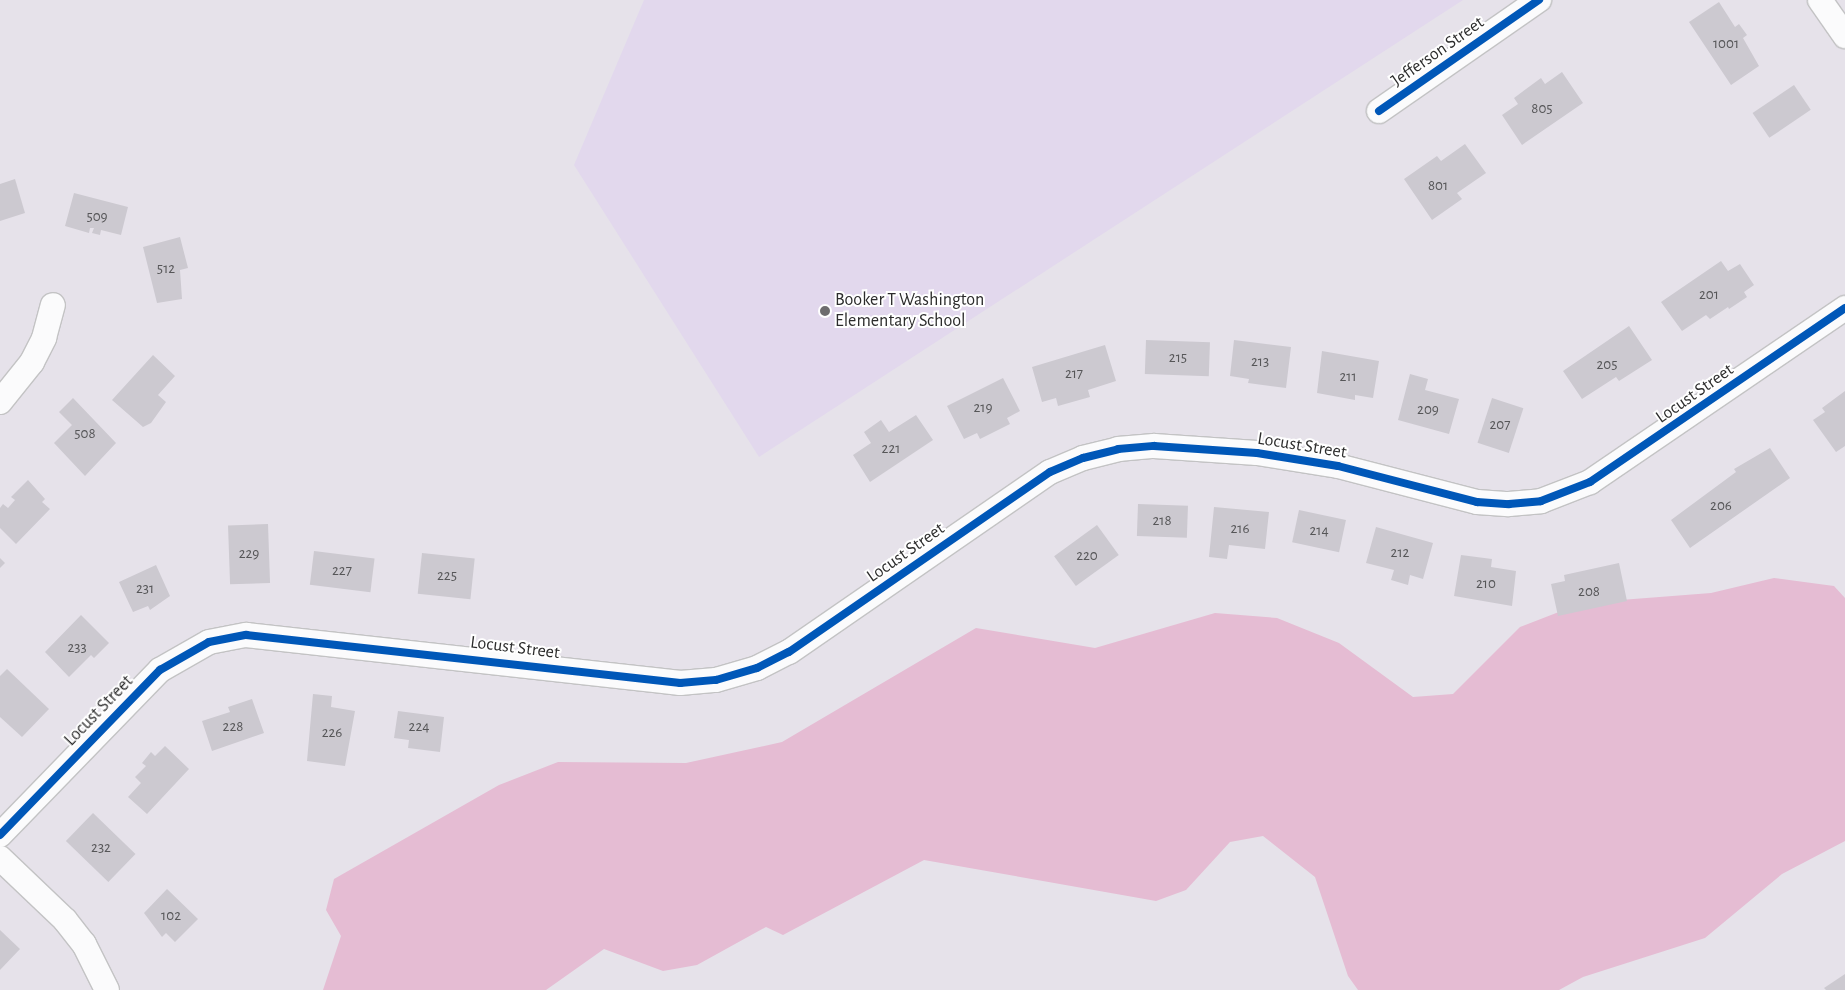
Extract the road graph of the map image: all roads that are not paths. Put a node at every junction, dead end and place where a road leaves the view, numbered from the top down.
1 (1540, 0) edge
2 (1820, 0) edge
3 (1845, 36) edge
4 (1379, 111) dead end
5 (53, 305) dead end
6 (1845, 308) edge
7 (0, 402) edge
8 (0, 835) edge
9 (0, 858) edge
10 (107, 990) edge

1 - 4 street, Jefferson Street
2 - 3 street
5 - 7 street
6 - 8 street, Locust Street
9 - 10 street

